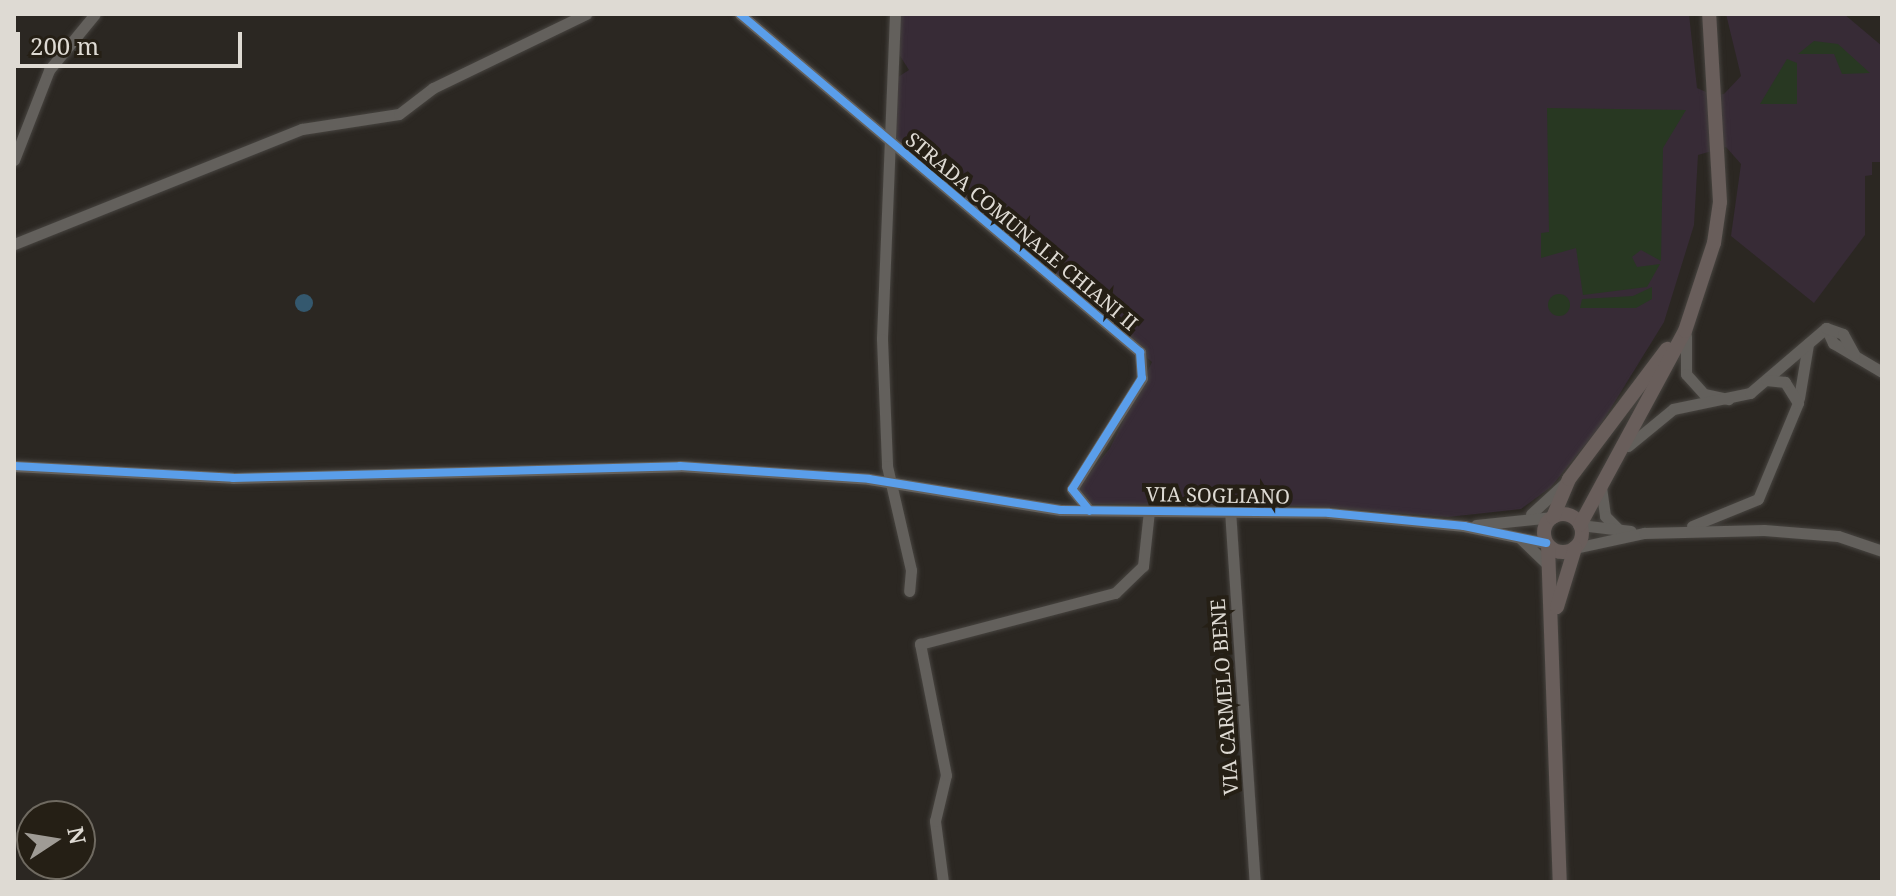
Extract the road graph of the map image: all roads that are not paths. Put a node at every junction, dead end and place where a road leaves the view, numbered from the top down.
1 (95, 14) edge
2 (586, 14) edge
3 (740, 14) edge
4 (895, 14) edge
5 (1709, 14) edge
6 (888, 138) junction
7 (14, 160) edge
8 (14, 244) edge
9 (1697, 292) junction
10 (1692, 308) junction
11 (1826, 328) junction
12 (1811, 340) junction
13 (1833, 343) junction
14 (1854, 354) junction
15 (1882, 372) edge
16 (1765, 381) junction
17 (1733, 399) junction
18 (1798, 403) junction
19 (14, 466) edge
20 (1611, 467) junction
21 (1569, 479) junction
22 (889, 483) junction
23 (1601, 487) junction
24 (1230, 510) junction
25 (1090, 511) junction
26 (1149, 511) junction
27 (1530, 515) junction
28 (1553, 517) junction
29 (1580, 525) junction
30 (1464, 526) junction
31 (1618, 529) junction
32 (1677, 530) junction
33 (1644, 533) junction
34 (1517, 537) junction
35 (1547, 544) junction
36 (1575, 548) junction
37 (1882, 551) edge
38 (1549, 567) junction
39 (909, 591) dead end
40 (1554, 619) junction
41 (943, 882) edge
42 (1255, 882) edge
43 (1560, 882) edge

1 - 7 street
2 - 8 street
3 - 6 street, STRADA COMUNALE CHIANI II
4 - 6 street
5 - 9 main road
6 - 22 street
6 - 25 street, STRADA COMUNALE CHIANI II
9 - 10 main road
9 - 21 main road
10 - 17 street
10 - 20 main road
11 - 12 street
11 - 13 street
11 - 14 street
12 - 13 street
12 - 16 street
12 - 18 street
13 - 14 street
14 - 15 street
16 - 17 street
16 - 18 street
17 - 20 street
18 - 32 street
19 - 22 street, VIA SOGLIANO
20 - 23 main road
21 - 27 street
21 - 28 main road
22 - 25 street, VIA SOGLIANO
22 - 39 street
23 - 29 main road
23 - 31 street
24 - 26 street, VIA SOGLIANO
24 - 30 street, VIA SOGLIANO
24 - 42 street, VIA CARMELO BENE
25 - 26 street, VIA SOGLIANO
26 - 41 street
27 - 28 street, VIA SOGLIANO
27 - 30 street, VIA SOGLIANO
28 - 29 main road, VIA SOGLIANO
28 - 35 main road
29 - 31 street, VIA SOGLIANO
29 - 36 main road
30 - 34 street, VIA SOGLIANO
31 - 33 street, VIA SOGLIANO
32 - 33 street, VIA SOGLIANO
32 - 37 street, VIA SOGLIANO
33 - 36 street, VIA SOGLIANO
34 - 35 street, VIA SOGLIANO
34 - 38 street
35 - 36 main road, VIA SOGLIANO
35 - 38 main road
36 - 40 main road
38 - 40 main road
40 - 43 main road

